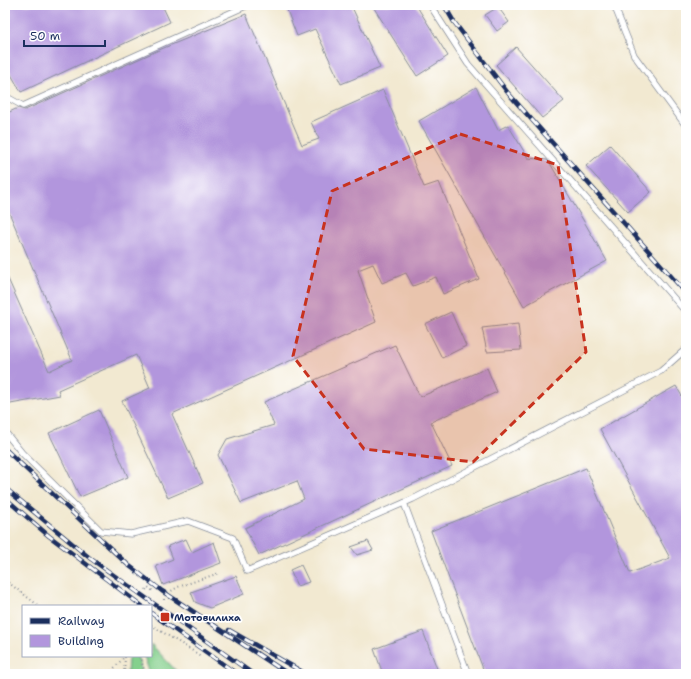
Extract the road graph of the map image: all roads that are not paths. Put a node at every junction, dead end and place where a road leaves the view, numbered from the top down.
1 (247, 5) edge
2 (430, 5) edge
3 (614, 5) edge
4 (5, 96) edge
5 (686, 126) edge
6 (686, 312) edge
7 (686, 349) edge
8 (5, 432) edge
9 (404, 503) junction
10 (468, 674) edge

1 - 4 lane
2 - 6 lane
3 - 5 lane
7 - 9 lane
8 - 9 lane
9 - 10 lane

